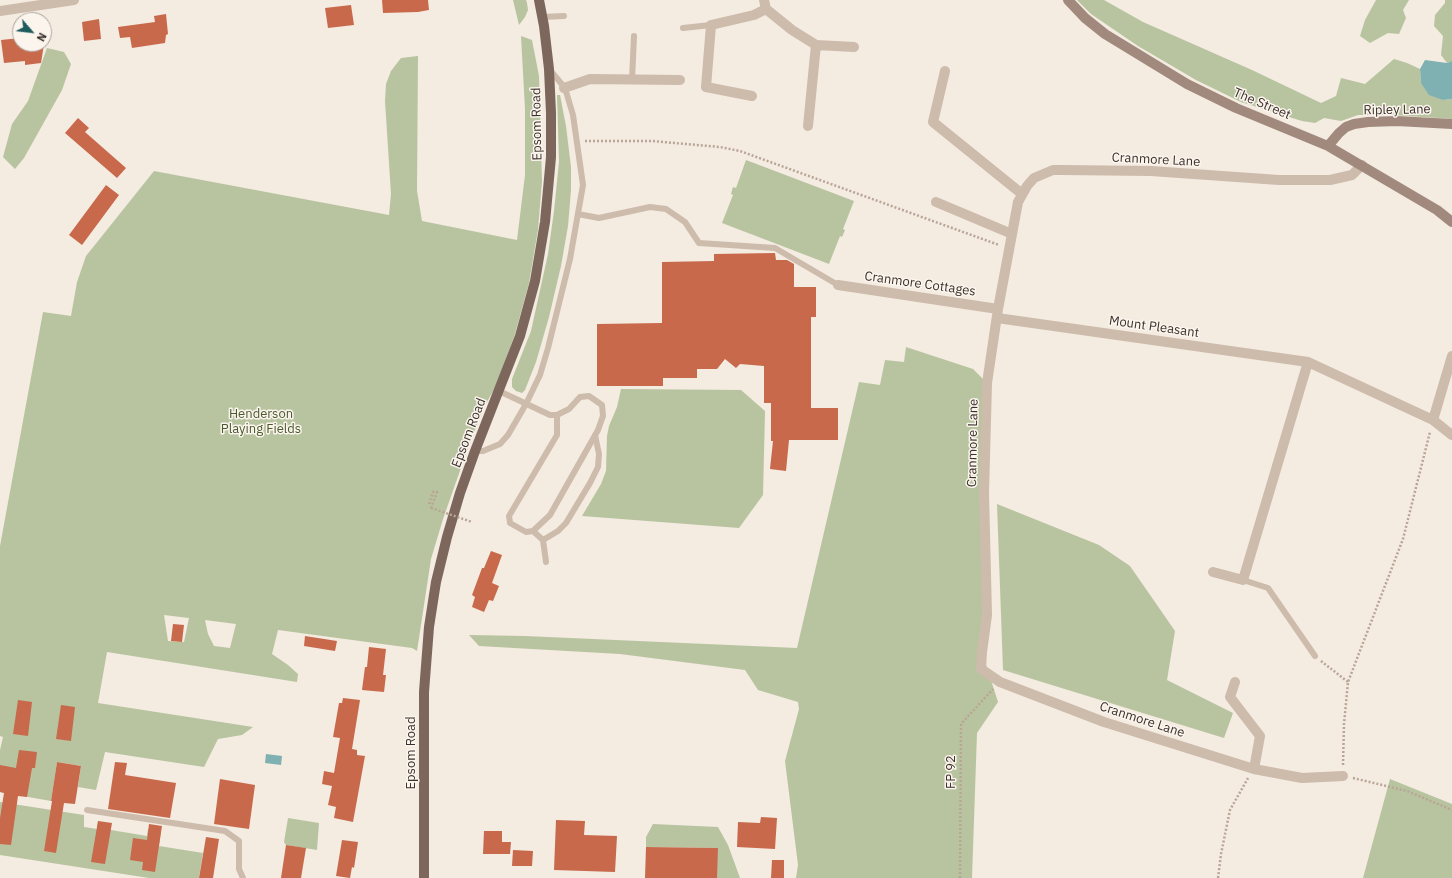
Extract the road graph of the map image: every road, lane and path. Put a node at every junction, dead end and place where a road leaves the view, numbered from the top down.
1 (74, 0) edge
2 (539, 0) edge
3 (1068, 0) edge
4 (765, 4) edge
5 (0, 11) edge
6 (564, 16) dead end
7 (542, 17) junction
8 (711, 25) junction
9 (683, 28) dead end
10 (634, 36) dead end
11 (816, 44) junction
12 (854, 47) dead end
13 (549, 69) junction
14 (945, 71) dead end
15 (632, 80) junction
16 (680, 80) dead end
17 (564, 88) junction
18 (752, 96) dead end
19 (1452, 124) edge
20 (808, 126) dead end
21 (577, 141) junction
22 (1328, 146) junction
23 (1362, 165) junction
24 (1022, 194) junction
25 (936, 202) dead end
26 (578, 214) junction
27 (1452, 222) edge
28 (1012, 234) junction
29 (1008, 249) junction
30 (838, 285) joint
31 (997, 313) junction
32 (1452, 356) edge
33 (1308, 362) junction
34 (499, 391) junction
35 (526, 404) junction
36 (557, 415) junction
37 (1433, 420) junction
38 (595, 435) junction
39 (1452, 435) edge
40 (475, 451) junction
41 (429, 504) dead end
42 (472, 522) dead end
43 (533, 531) junction
44 (543, 540) junction
45 (546, 562) dead end
46 (1213, 572) dead end
47 (1243, 580) junction
48 (1316, 656) joint
49 (1000, 682) junction
50 (1235, 682) dead end
51 (1348, 682) junction
52 (1254, 769) junction
53 (1343, 776) junction
54 (87, 810) dead end
55 (1452, 810) edge
56 (243, 878) edge
57 (424, 878) edge
58 (960, 878) edge
59 (1218, 878) edge

1 - 5 street
2 - 7 main road, Epsom Road
3 - 22 street, The Street
4 - 8 street
4 - 11 street
6 - 7 lane
7 - 13 main road, Epsom Road
8 - 9 lane
8 - 18 street
10 - 15 lane
11 - 12 street
11 - 20 street
13 - 17 lane
13 - 34 main road, Epsom Road
14 - 24 street
15 - 16 street
15 - 17 street
17 - 21 lane
19 - 22 street, Ripley Lane
21 - 26 lane
21 - 29 path
22 - 23 street, The Street
23 - 24 street, Cranmore Lane
23 - 27 street, The Street
24 - 28 street, Cranmore Lane
25 - 28 street
26 - 30 lane
26 - 35 lane
28 - 29 street, Cranmore Lane
29 - 31 street, Cranmore Lane
30 - 31 street, Cranmore Cottages
31 - 33 street, Mount Pleasant
31 - 49 street, Cranmore Lane
32 - 37 street
33 - 37 street, Mount Pleasant
33 - 47 street
34 - 35 lane
34 - 40 main road, Epsom Road
35 - 36 lane
35 - 40 lane
36 - 38 lane
36 - 43 lane
37 - 39 street, Mount Pleasant
37 - 51 path
38 - 43 lane
38 - 44 lane
40 - 57 main road, Epsom Road
41 - 42 path, bridge
43 - 44 lane
44 - 45 lane
46 - 47 street
47 - 48 lane
48 - 51 path
49 - 52 street, Cranmore Lane
49 - 58 path, FP 92
50 - 52 street
51 - 53 path
52 - 53 street, Cranmore Lane
52 - 59 path
53 - 55 path
54 - 56 lane

